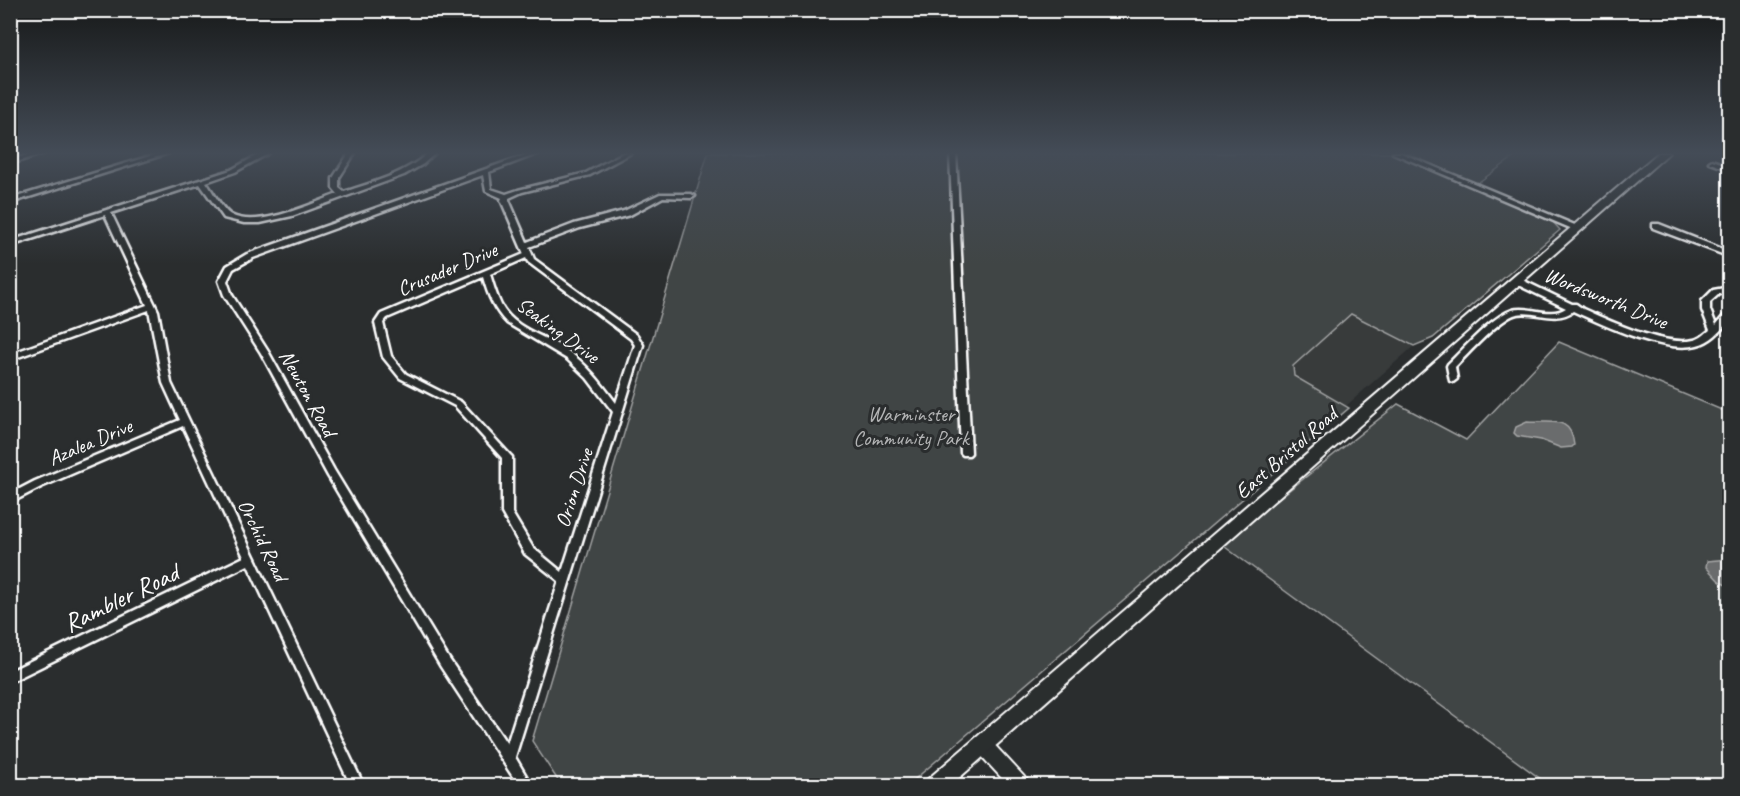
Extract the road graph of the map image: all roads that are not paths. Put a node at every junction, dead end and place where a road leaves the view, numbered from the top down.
1 (45, 190) edge
2 (177, 190) edge
3 (208, 190) edge
4 (338, 190) edge
5 (357, 190) edge
6 (436, 190) edge
7 (488, 190) edge
8 (529, 190) edge
9 (955, 190) edge
10 (1486, 190) edge
11 (1621, 190) edge
12 (344, 195) junction
13 (507, 196) junction
14 (691, 196) dead end
15 (10, 201) edge
16 (107, 213) junction
17 (1656, 226) dead end
18 (1578, 228) junction
19 (10, 244) edge
20 (526, 251) junction
21 (1730, 255) edge
22 (486, 273) junction
23 (1517, 281) junction
24 (1730, 289) edge
25 (152, 306) junction
26 (1573, 306) junction
27 (1730, 314) edge
28 (1713, 329) junction
29 (10, 357) edge
30 (1453, 379) dead end
31 (618, 412) junction
32 (186, 421) junction
33 (966, 453) dead end
34 (10, 499) edge
35 (250, 559) junction
36 (564, 579) junction
37 (10, 677) edge
38 (982, 744) junction
39 (509, 758) junction
40 (358, 786) edge
41 (526, 786) edge
42 (935, 786) edge
43 (1022, 786) edge

1 - 15 street
2 - 16 street
3 - 12 street
4 - 12 street
5 - 12 street
6 - 39 street, Newton Road
7 - 13 street
8 - 13 street
9 - 33 street
10 - 18 street
11 - 18 main road, East Bristol Road
13 - 20 street
14 - 20 street, Crusader Drive
16 - 19 street
16 - 25 street, Orchid Road
17 - 21 street
18 - 23 main road, East Bristol Road
20 - 22 street, Crusader Drive
20 - 31 street, Orion Drive
22 - 31 street, Seaking Drive
22 - 36 street, Crusader Drive
23 - 26 street, Wordsworth Drive
23 - 38 main road, East Bristol Road
24 - 28 street
25 - 29 street
25 - 32 street, Orchid Road
26 - 28 street, Wordsworth Drive
26 - 30 street
27 - 28 street, Wordsworth Drive
31 - 36 street, Orion Drive
32 - 34 street, Azalea Drive
32 - 35 street, Orchid Road
35 - 37 street, Rambler Road
35 - 40 street, Orchid Road
36 - 39 street, Orion Drive
38 - 42 main road, East Bristol Road
38 - 43 street
39 - 41 street

